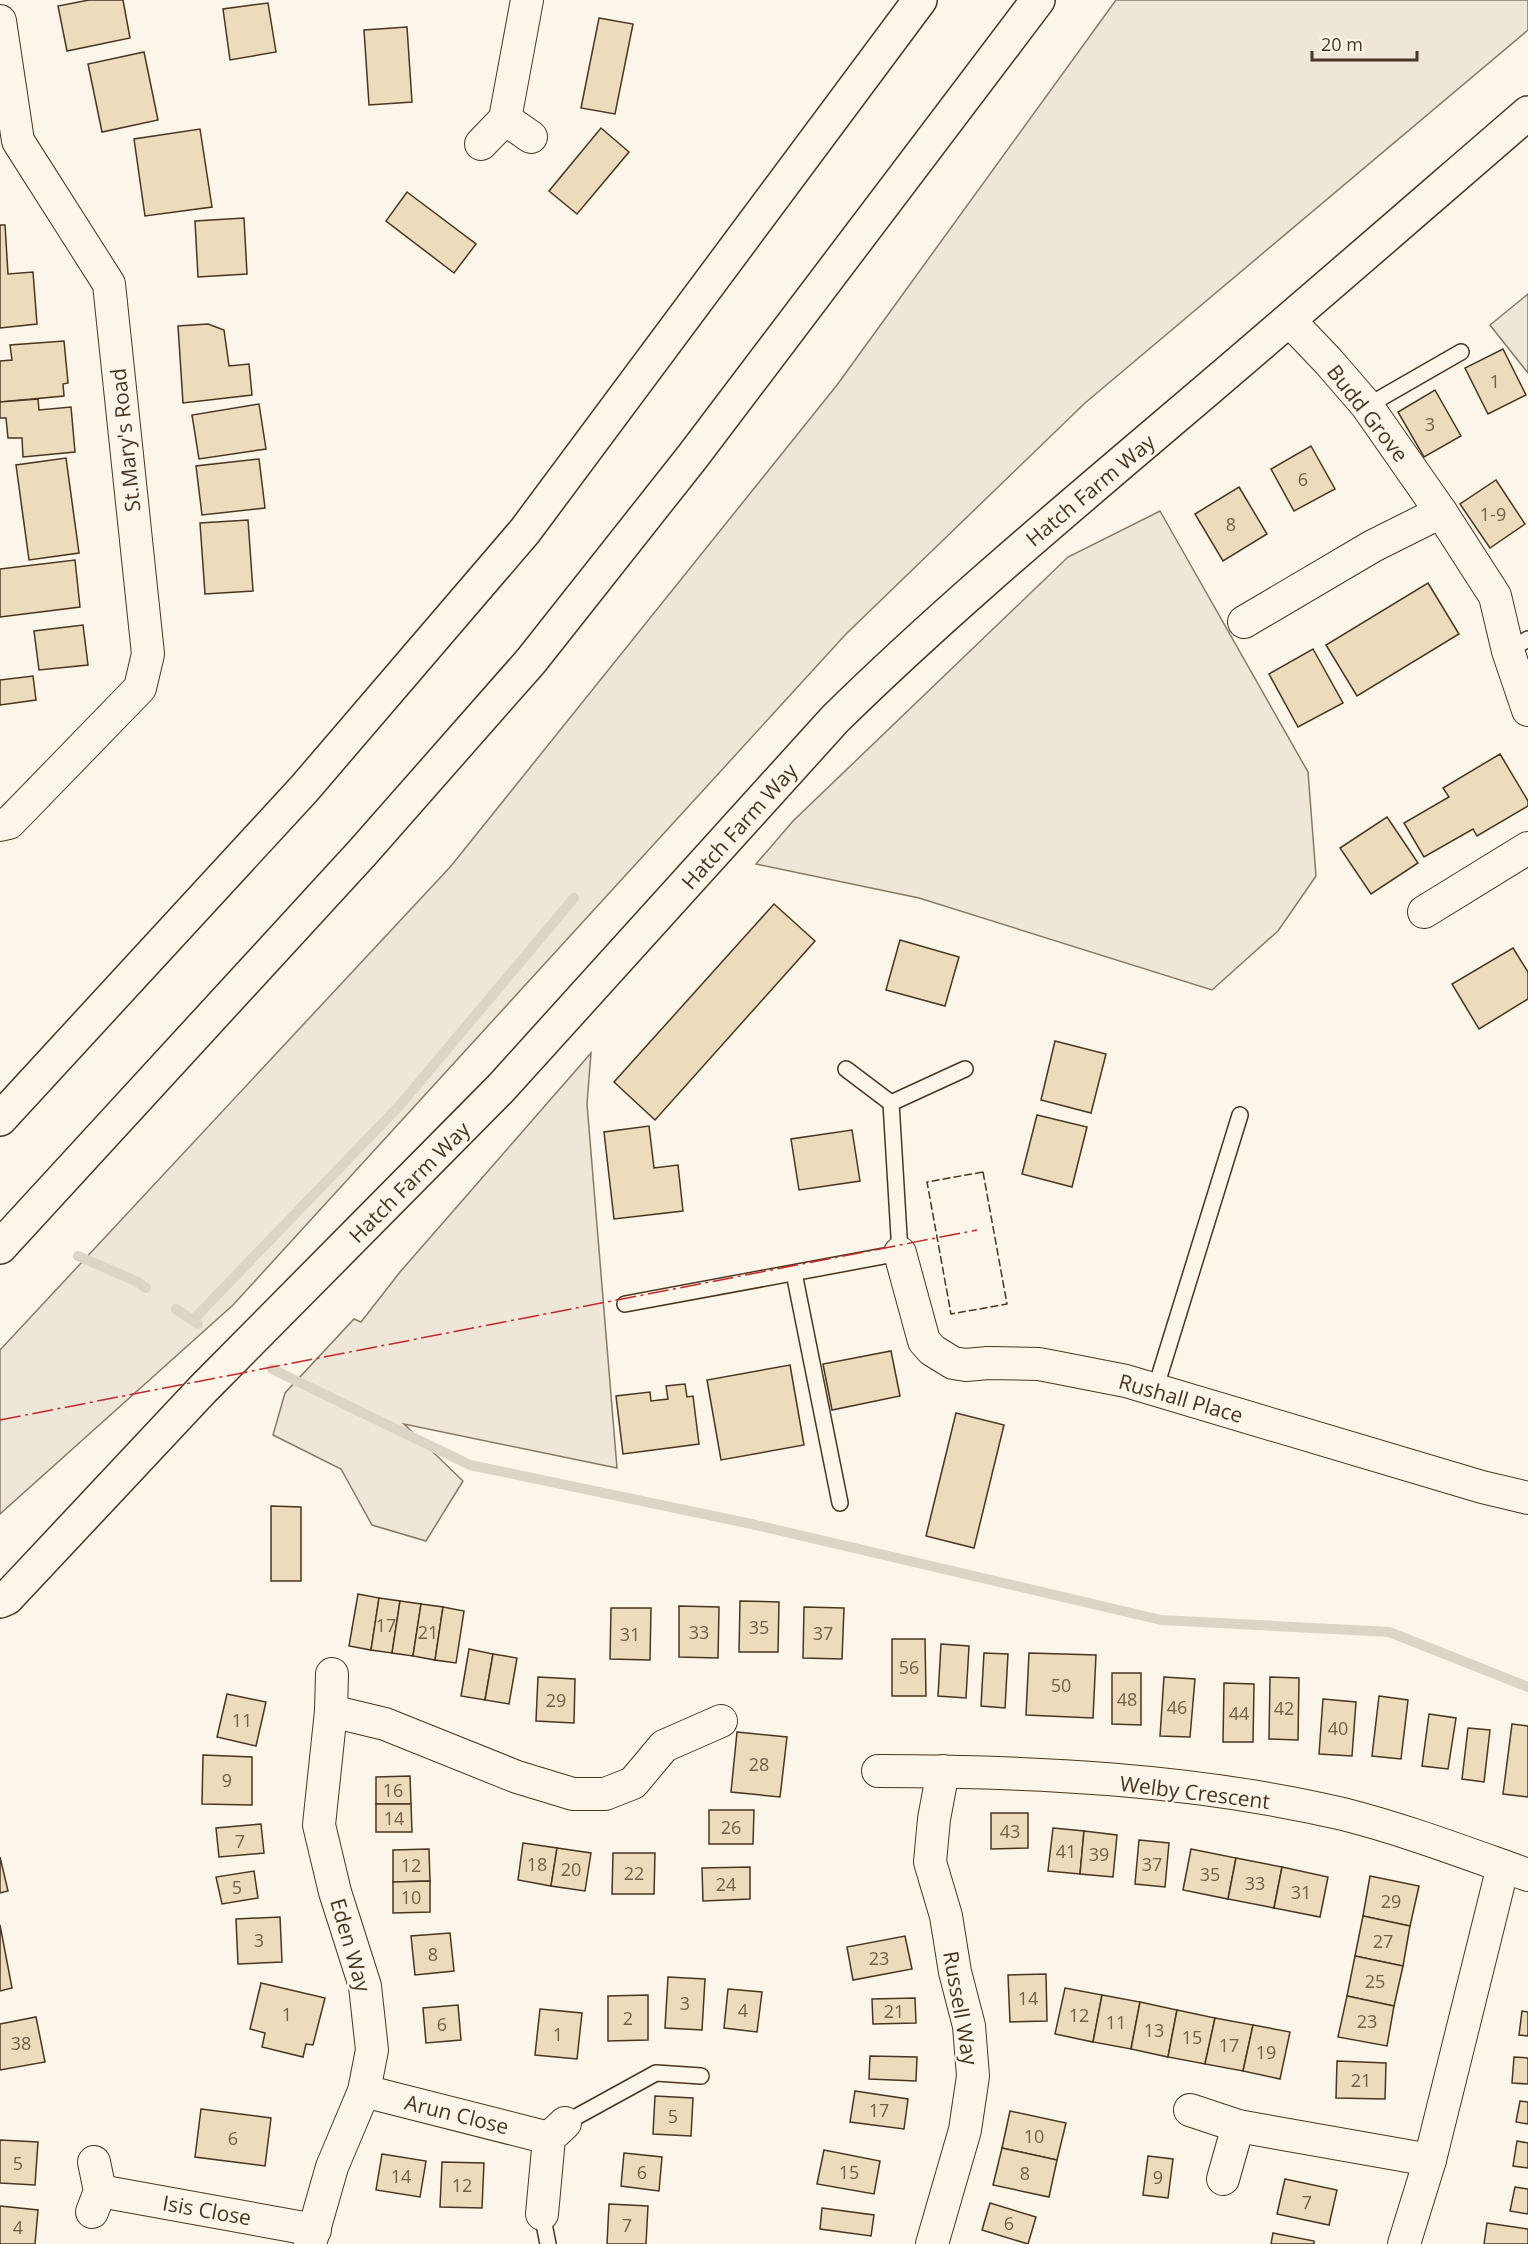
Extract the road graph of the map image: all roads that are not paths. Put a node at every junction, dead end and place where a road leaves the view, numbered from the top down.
1 (527, 0) edge
2 (920, 0) edge
3 (1038, 0) edge
4 (0, 21) edge
5 (1528, 113) edge
6 (505, 119) junction
7 (531, 137) dead end
8 (481, 144) dead end
9 (1289, 320) junction
10 (1461, 352) dead end
11 (1367, 406) junction
12 (1441, 512) junction
13 (1244, 622) dead end
14 (1518, 645) edge
15 (1528, 710) edge
16 (0, 825) edge
17 (1528, 848) edge
18 (1424, 912) dead end
19 (846, 1069) dead end
20 (965, 1069) dead end
21 (891, 1104) junction
22 (1240, 1115) dead end
23 (0, 1119) edge
24 (0, 1246) edge
25 (900, 1253) junction
26 (794, 1273) junction
27 (625, 1304) dead end
28 (1155, 1390) junction
29 (1528, 1498) edge
30 (840, 1503) dead end
31 (2, 1605) edge
32 (332, 1674) dead end
33 (331, 1711) junction
34 (721, 1721) dead end
35 (878, 1771) dead end
36 (943, 1771) junction
37 (1516, 1870) edge
38 (701, 2076) dead end
39 (364, 2091) junction
40 (1190, 2110) dead end
41 (1238, 2126) junction
42 (557, 2130) junction
43 (1430, 2160) junction
44 (1223, 2179) dead end
45 (96, 2188) dead end
46 (542, 2214) joint
47 (312, 2237) edge
48 (548, 2244) edge
49 (932, 2244) edge
50 (1404, 2244) edge

1 - 6 street
2 - 23 main road
3 - 24 main road
4 - 16 street, St.Mary's Road
5 - 9 main road, Hatch Farm Way
6 - 7 street
6 - 8 street
9 - 11 street, Budd Grove
9 - 31 main road, Hatch Farm Way
10 - 11 lane
11 - 12 street, Budd Grove
12 - 13 street
12 - 14 street, Budd Grove
14 - 15 street, Budd Grove
17 - 18 street
19 - 21 lane
20 - 21 lane
21 - 25 lane
22 - 28 lane
25 - 26 lane
25 - 28 street, Rushall Place
26 - 27 lane
26 - 30 lane
28 - 29 street, Rushall Place
32 - 33 street, Eden Way
33 - 34 street
33 - 39 street, Eden Way
35 - 36 street, Welby Crescent
36 - 37 street, Welby Crescent
36 - 49 street, Russell Way
37 - 43 street, Welby Crescent
38 - 42 lane
39 - 42 street, Arun Close
39 - 47 street, Eden Way
40 - 41 street
41 - 43 street
41 - 44 street
42 - 46 street
43 - 50 street, Welby Crescent
45 - 47 street, Isis Close
46 - 48 lane

